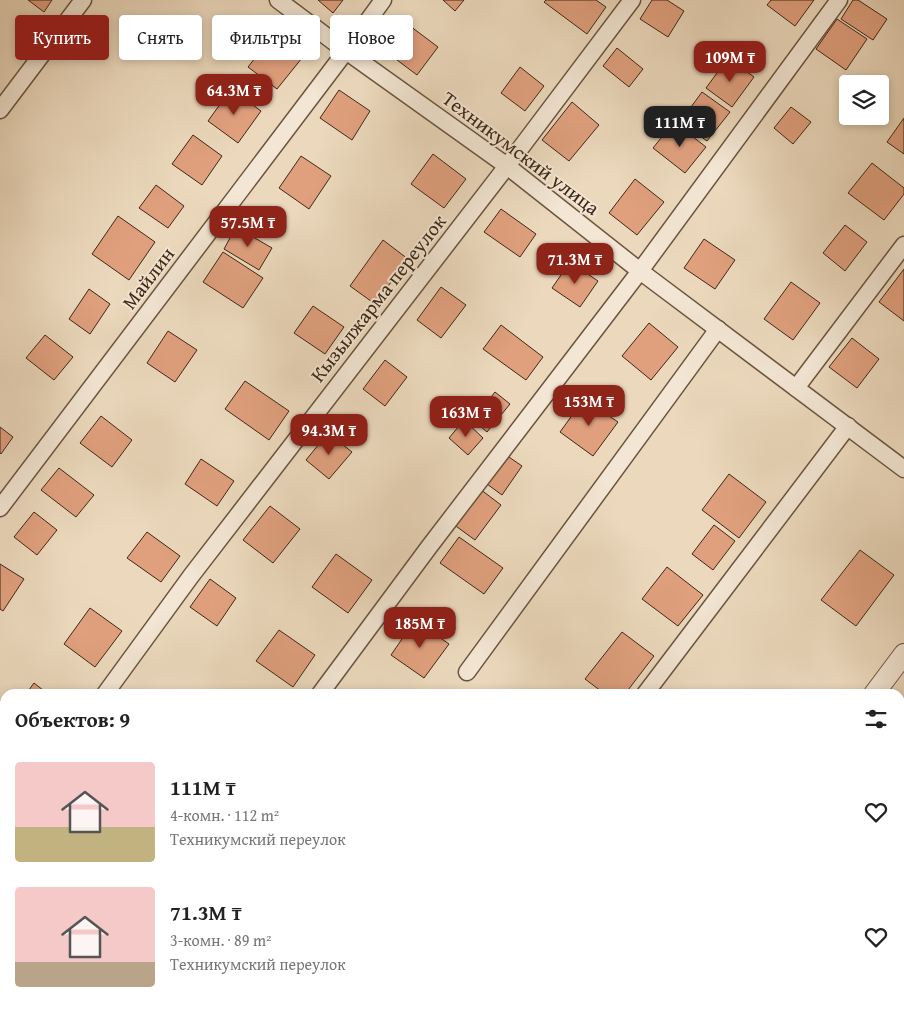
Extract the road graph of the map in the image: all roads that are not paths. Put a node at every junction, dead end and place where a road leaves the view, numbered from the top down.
1 (83, 0) edge
2 (278, 0) edge
3 (383, 0) edge
4 (632, 0) edge
5 (839, 0) edge
6 (372, 15) edge
7 (330, 39) edge
8 (339, 60) edge
9 (359, 60) edge
10 (0, 110) edge
11 (507, 166) junction
12 (904, 245) edge
13 (640, 271) junction
14 (718, 329) junction
15 (796, 388) junction
16 (848, 426) junction
17 (904, 469) edge
18 (0, 508) edge
19 (904, 654) edge
20 (466, 672) dead end
21 (109, 689) edge
22 (324, 689) edge
23 (649, 689) edge
24 (878, 689) edge

1 - 10 street
2 - 7 street, Техникумский улица
3 - 6 street, Майлин
4 - 11 street, Кызылжарма переулок
5 - 13 street
8 - 18 street, Майлин
9 - 11 street, Техникумский улица
11 - 13 street, Техникумский улица
11 - 21 street, Кызылжарма переулок
12 - 15 street
13 - 14 street, Техникумский улица
13 - 22 street
14 - 15 street, Техникумский улица
14 - 20 street
15 - 16 street, Техникумский улица
16 - 17 street, Техникумский улица
16 - 23 street
19 - 24 street

